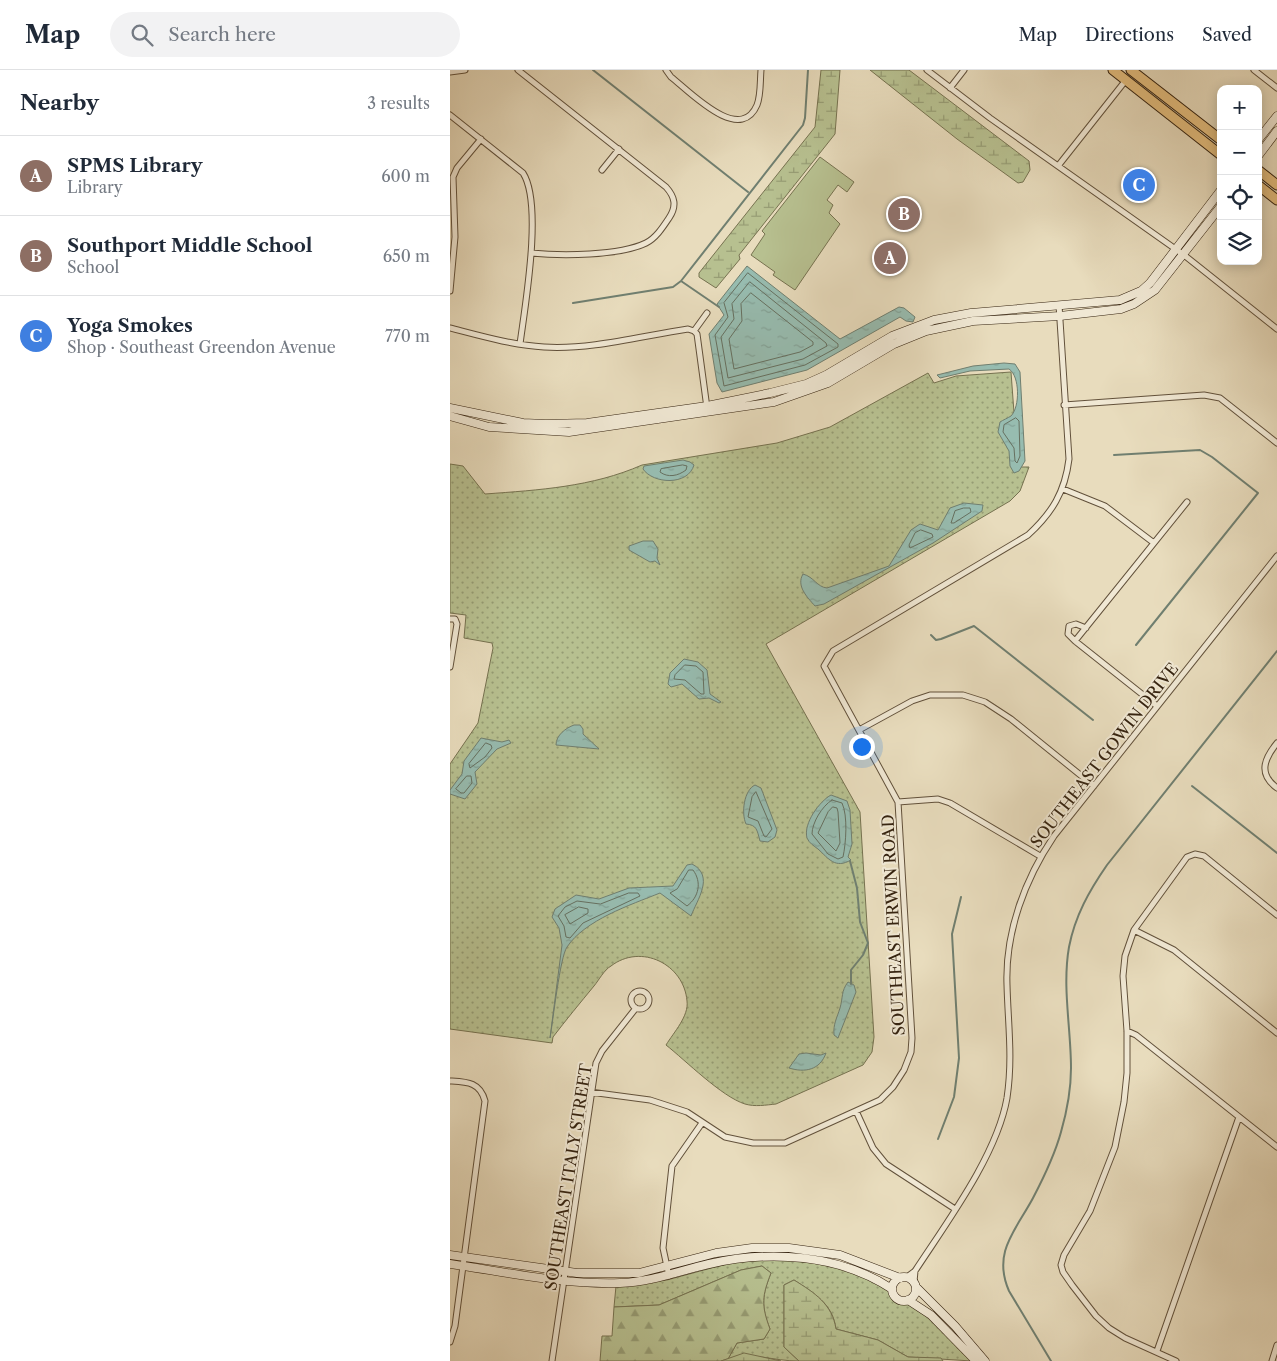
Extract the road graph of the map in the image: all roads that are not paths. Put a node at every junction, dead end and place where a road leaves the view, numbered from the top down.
1 (465, 70) edge
2 (518, 70) edge
3 (666, 70) edge
4 (761, 70) edge
5 (927, 70) edge
6 (964, 70) edge
7 (1113, 70) edge
8 (1131, 70) edge
9 (1254, 70) edge
10 (450, 72) edge
11 (1126, 80) junction
12 (950, 88) junction
13 (1277, 88) edge
14 (450, 115) edge
15 (1277, 116) edge
16 (1277, 132) edge
17 (1262, 135) edge
18 (1217, 137) edge
19 (481, 139) junction
20 (618, 149) junction
21 (1262, 151) edge
22 (1217, 152) edge
23 (1058, 166) junction
24 (602, 170) dead end
25 (1262, 173) edge
26 (1277, 185) edge
27 (1262, 188) edge
28 (1217, 195) edge
29 (1277, 200) edge
30 (1217, 211) edge
31 (1177, 250) junction
32 (531, 254) junction
33 (1184, 255) junction
34 (450, 291) edge
35 (1059, 305) junction
36 (707, 313) dead end
37 (1060, 316) junction
38 (972, 317) junction
39 (450, 328) edge
40 (1277, 329) edge
41 (694, 331) junction
42 (884, 340) junction
43 (520, 344) junction
44 (889, 347) junction
45 (807, 387) junction
46 (1064, 405) junction
47 (450, 409) edge
48 (707, 409) junction
49 (450, 416) edge
50 (545, 428) junction
51 (1277, 442) edge
52 (1063, 489) junction
53 (1186, 502) dead end
54 (1154, 543) junction
55 (1277, 556) edge
56 (450, 619) edge
57 (1086, 628) junction
58 (1076, 642) junction
59 (450, 667) edge
60 (1158, 706) junction
61 (859, 730) junction
62 (1277, 743) edge
63 (1094, 786) junction
64 (1277, 788) edge
65 (898, 802) junction
66 (1040, 856) junction
67 (1277, 915) edge
68 (1134, 930) junction
69 (636, 1008) dead end
70 (1127, 1031) junction
71 (1277, 1032) edge
72 (450, 1081) edge
73 (590, 1092) junction
74 (856, 1111) junction
75 (1240, 1116) junction
76 (702, 1123) junction
77 (1277, 1147) edge
78 (954, 1209) junction
79 (746, 1249) junction
80 (834, 1254) junction
81 (450, 1255) edge
82 (748, 1258) junction
83 (463, 1261) junction
84 (831, 1263) junction
85 (450, 1264) edge
86 (667, 1268) junction
87 (565, 1275) junction
88 (669, 1276) junction
89 (909, 1281) junction
90 (892, 1289) junction
91 (908, 1300) junction
92 (450, 1342) edge
93 (1277, 1346) edge
94 (1157, 1351) junction
95 (552, 1361) edge
96 (976, 1361) edge
97 (985, 1361) edge
98 (1176, 1361) edge
99 (1272, 1361) edge

1 - 10 street
2 - 20 street
3 - 4 street
5 - 12 street
6 - 12 street
7 - 11 main road
8 - 18 main road
9 - 13 street
11 - 22 main road
11 - 23 street
12 - 23 street
14 - 19 street
15 - 17 street
16 - 21 street
19 - 32 street
19 - 34 street
20 - 24 street
20 - 32 street
23 - 31 street
25 - 26 main road
27 - 29 main road
28 - 31 street
30 - 33 street
31 - 33 street
31 - 35 street
32 - 43 street
33 - 37 street
33 - 40 street
35 - 37 street, SOUTHEAST ERWIN ROAD
35 - 38 street
36 - 41 street
37 - 38 street
37 - 46 street, SOUTHEAST ERWIN ROAD
38 - 42 street
38 - 44 street
39 - 43 street
41 - 43 street
41 - 48 street
42 - 44 street
42 - 45 street
44 - 45 street
45 - 48 street
46 - 51 street
46 - 52 street, SOUTHEAST ERWIN ROAD
47 - 50 street
48 - 50 street
49 - 50 street
52 - 54 street
52 - 61 street, SOUTHEAST ERWIN ROAD
53 - 54 street
54 - 57 street
55 - 60 street, SOUTHEAST GOWIN DRIVE
56 - 59 street
57 - 58 street
57 - 58 street
58 - 60 street
60 - 63 street, SOUTHEAST GOWIN DRIVE
61 - 63 street
61 - 65 street, SOUTHEAST ERWIN ROAD
62 - 64 street
63 - 66 street, SOUTHEAST GOWIN DRIVE
65 - 66 street
65 - 74 street, SOUTHEAST ERWIN ROAD
66 - 78 street, SOUTHEAST GOWIN DRIVE
67 - 68 street
68 - 70 street
68 - 71 street
69 - 73 street, SOUTHEAST ITALY STREET
70 - 75 street
70 - 94 street
72 - 83 street
73 - 76 street, SOUTHEAST ERWIN ROAD
73 - 87 street, SOUTHEAST ITALY STREET
74 - 76 street, SOUTHEAST ERWIN ROAD
74 - 78 street
75 - 77 street
75 - 94 street
76 - 86 street
78 - 89 street, SOUTHEAST GOWIN DRIVE
79 - 80 street
79 - 82 street
79 - 86 street
80 - 84 street
80 - 89 street
81 - 83 street
82 - 84 street
82 - 88 street
83 - 85 street
83 - 87 street
83 - 92 street
84 - 90 street
86 - 87 street
86 - 88 street
87 - 88 street
87 - 95 street, SOUTHEAST ITALY STREET
89 - 90 street
89 - 91 street
89 - 97 street
90 - 91 street
91 - 96 street
93 - 99 street
94 - 98 street

